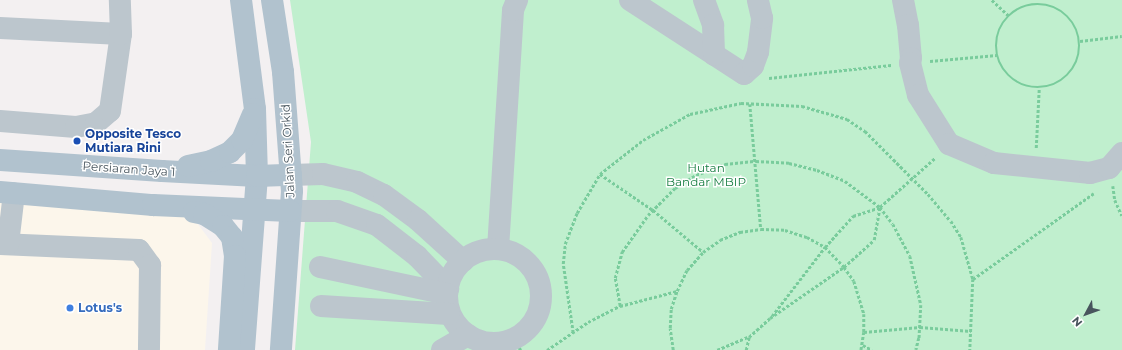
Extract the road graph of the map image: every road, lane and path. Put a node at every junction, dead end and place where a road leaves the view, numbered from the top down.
1 (120, 0) edge
2 (241, 0) edge
3 (272, 0) edge
4 (517, 0) edge
5 (630, 0) edge
6 (704, 0) edge
7 (758, 0) edge
8 (903, 0) edge
9 (992, 0) edge
10 (1046, 0) edge
11 (1045, 5) junction
12 (1009, 16) junction
13 (0, 28) edge
14 (121, 34) junction
15 (1122, 36) edge
16 (1080, 41) junction
17 (714, 55) junction
18 (997, 55) junction
19 (910, 63) junction
20 (744, 74) junction
21 (1039, 88) junction
22 (750, 104) junction
23 (254, 109) junction
24 (0, 121) edge
25 (949, 144) junction
26 (0, 160) edge
27 (1116, 160) edge
28 (756, 161) junction
29 (1035, 168) junction
30 (162, 171) junction
31 (600, 174) junction
32 (291, 175) junction
33 (258, 176) junction
34 (914, 179) junction
35 (7, 192) edge
36 (153, 205) junction
37 (880, 207) junction
38 (653, 210) junction
39 (256, 211) junction
40 (290, 211) junction
41 (1122, 216) edge
42 (761, 229) junction
43 (4, 244) edge
44 (825, 247) junction
45 (498, 249) junction
46 (703, 252) junction
47 (463, 261) junction
48 (320, 267) dead end
49 (844, 267) junction
50 (973, 279) junction
51 (677, 290) junction
52 (448, 299) junction
53 (321, 306) dead end
54 (620, 306) junction
55 (770, 318) junction
56 (920, 327) junction
57 (971, 331) junction
58 (864, 332) junction
59 (573, 333) junction
60 (468, 335) junction
61 (749, 337) junction
62 (517, 345) edge
63 (863, 345) junction
64 (149, 350) edge
65 (229, 350) edge
66 (244, 350) edge
67 (281, 350) edge
68 (442, 350) edge
69 (547, 350) edge
70 (673, 350) edge
71 (717, 350) edge
72 (746, 350) edge
73 (861, 350) edge
74 (872, 350) edge
75 (916, 350) edge
76 (970, 350) edge

1 - 14 street
2 - 23 main road
3 - 32 main road, Jalan Seri Orkid
4 - 45 street
5 - 17 street
6 - 17 street
7 - 20 street
8 - 19 street
9 - 12 path
10 - 11 path
11 - 12 path
11 - 16 path
12 - 18 path
13 - 14 street
14 - 24 street
15 - 16 path
16 - 21 path
17 - 20 street
18 - 19 path
18 - 21 path
19 - 20 path
19 - 25 street
21 - 29 path
22 - 28 path
22 - 31 path
22 - 34 path
23 - 30 main road
23 - 33 main road
25 - 29 street
25 - 34 path
26 - 30 main road, Persiaran Jaya 1
27 - 29 street
27 - 41 path
27 - 50 path
28 - 37 path
28 - 38 path
28 - 42 path
30 - 33 main road, Persiaran Jaya 1
31 - 38 path
31 - 59 path
32 - 33 main road, Persiaran Jaya 1
32 - 40 main road, Jalan Seri Orkid
32 - 47 street
33 - 39 main road
34 - 37 path
34 - 50 path
35 - 36 main road
35 - 43 street
36 - 39 main road
36 - 65 main road
37 - 44 path
37 - 49 path
37 - 56 path
38 - 46 path
38 - 54 path
39 - 40 main road
39 - 66 main road
40 - 52 street
40 - 67 main road, Jalan Seri Orkid
42 - 44 path
42 - 46 path
43 - 64 street
44 - 49 path
44 - 55 path
45 - 47 street
45 - 62 street
46 - 51 path
47 - 52 street
48 - 52 street
49 - 55 path
49 - 58 path
50 - 57 path
51 - 54 path
51 - 70 path
52 - 53 street
52 - 60 street
54 - 59 path
55 - 61 path
56 - 57 path
56 - 58 path
56 - 75 path
57 - 76 path
58 - 63 path
59 - 69 path
60 - 62 street
60 - 68 street
61 - 71 path
61 - 72 path
63 - 73 path
63 - 74 path

